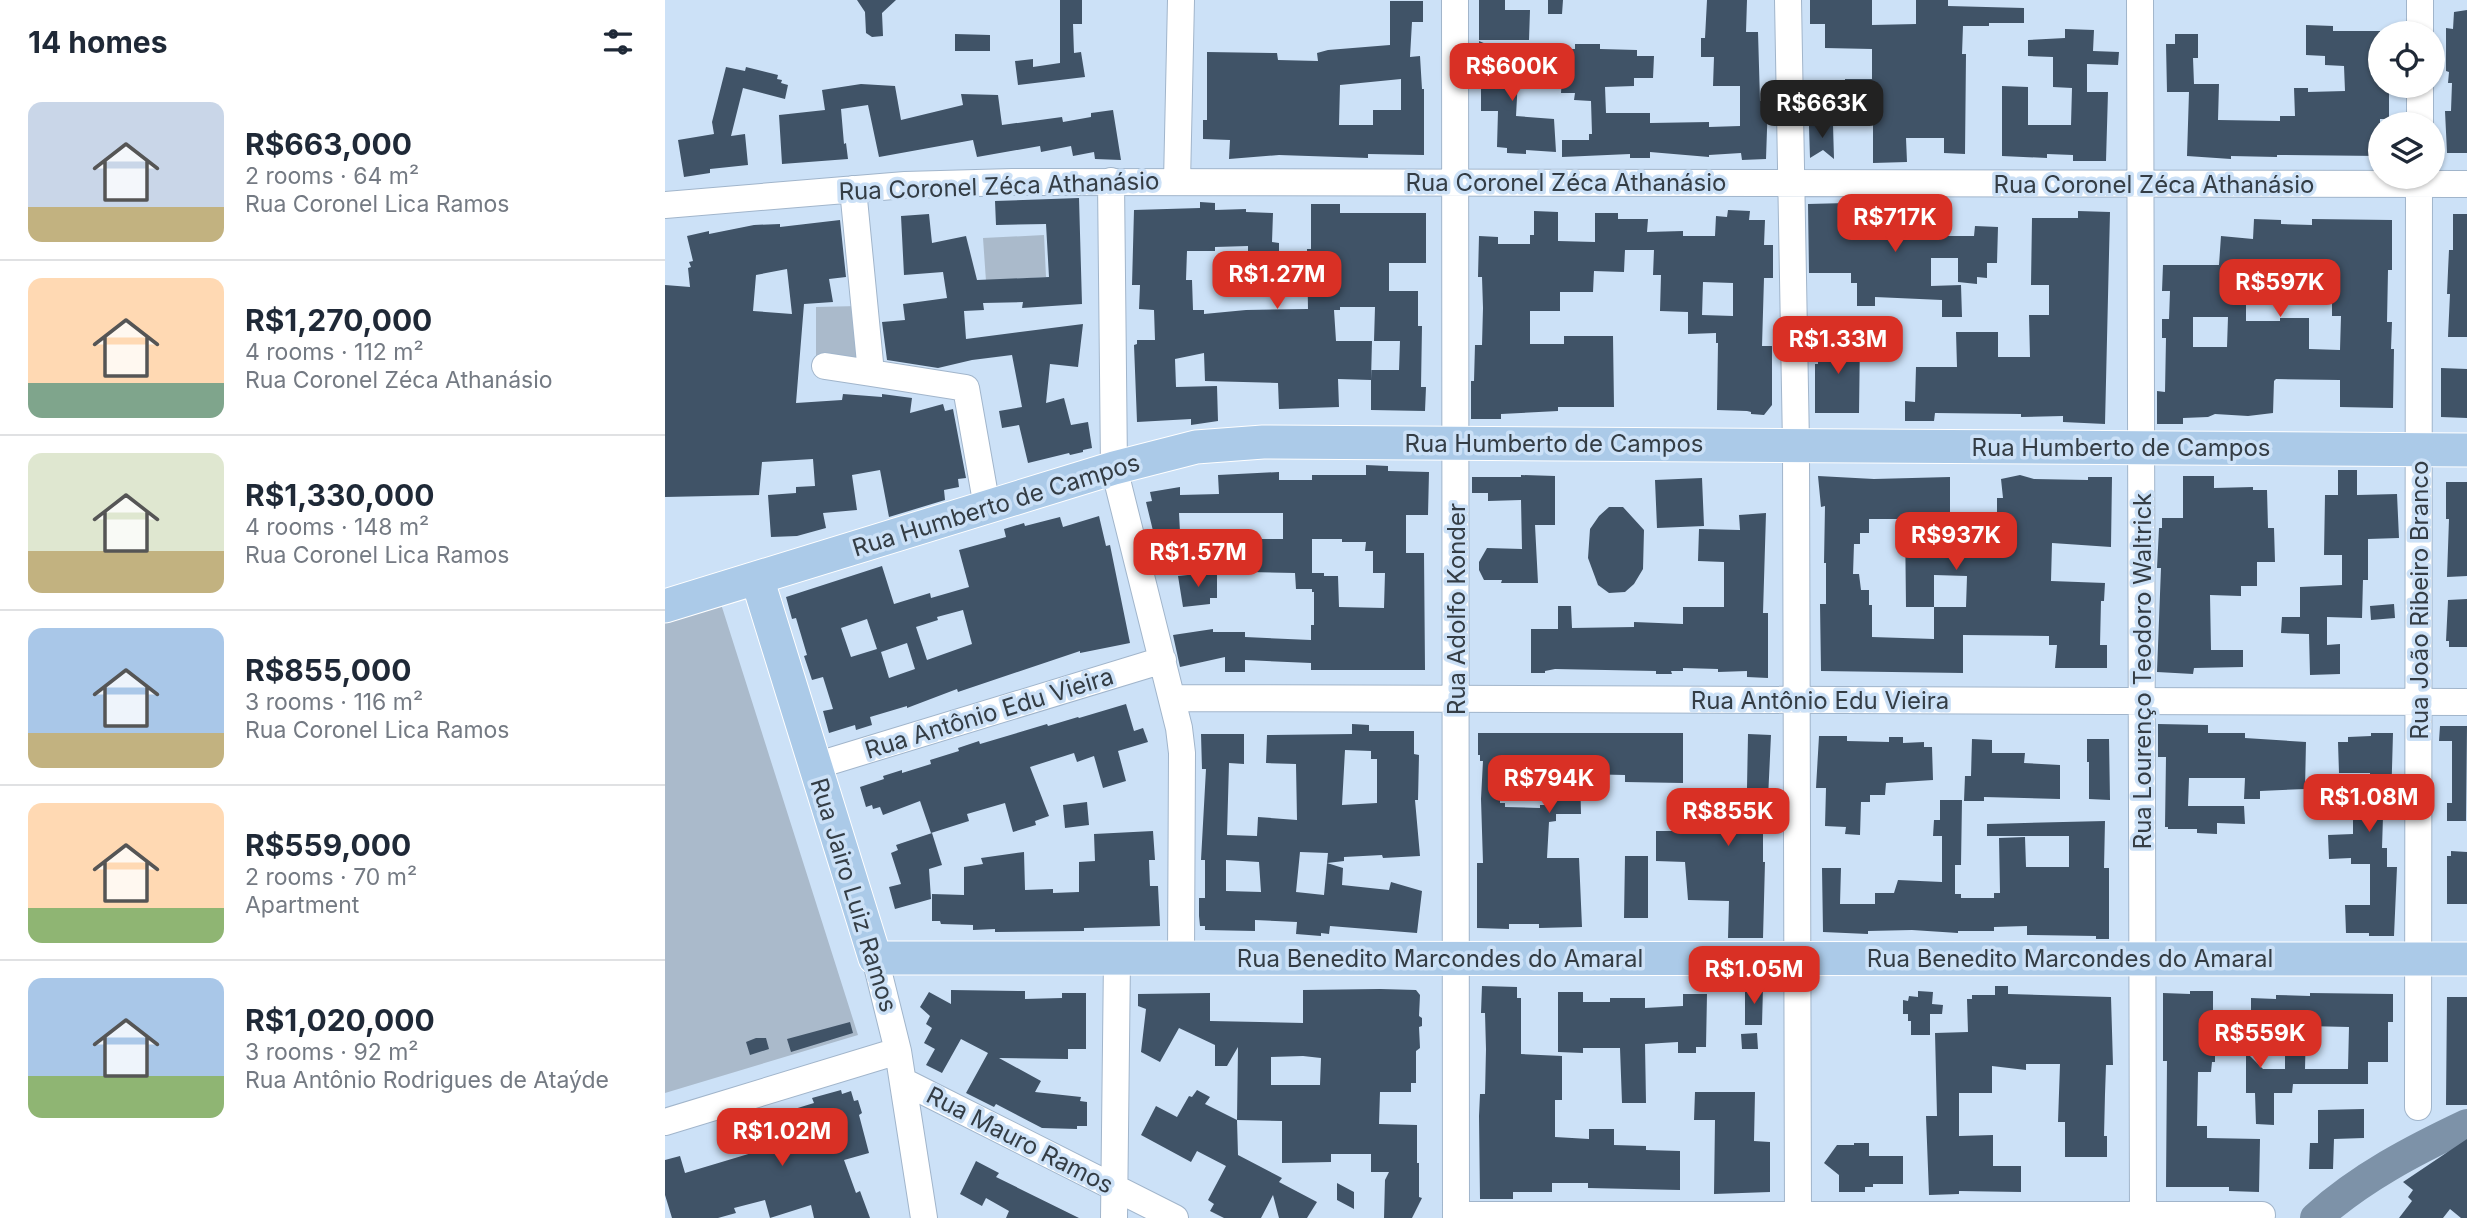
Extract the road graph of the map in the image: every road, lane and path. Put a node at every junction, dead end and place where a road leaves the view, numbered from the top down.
1 (1181, 0) edge
2 (1455, 0) edge
3 (1788, 0) edge
4 (2140, 0) edge
5 (2420, 0) edge
6 (2420, 21) edge
7 (1111, 181) junction
8 (1177, 182) junction
9 (1455, 182) junction
10 (2368, 182) edge
11 (1791, 183) junction
12 (2445, 183) edge
13 (2141, 184) junction
14 (2467, 184) edge
15 (853, 189) junction
16 (2420, 189) edge
17 (665, 205) edge
18 (825, 366) dead end
19 (871, 373) junction
20 (1455, 443) junction
21 (1796, 445) junction
22 (2141, 447) junction
23 (2419, 449) junction
24 (2467, 450) edge
25 (1114, 468) junction
26 (987, 507) junction
27 (757, 578) junction
28 (665, 606) edge
29 (1163, 660) junction
30 (1173, 698) junction
31 (1456, 699) junction
32 (1797, 700) junction
33 (2142, 701) junction
34 (2419, 702) junction
35 (2467, 702) edge
36 (815, 766) junction
37 (875, 958) junction
38 (1117, 958) junction
39 (1181, 958) junction
40 (1456, 958) junction
41 (1797, 958) junction
42 (2142, 958) junction
43 (2467, 958) edge
44 (2418, 959) junction
45 (898, 1051) junction
46 (903, 1082) junction
47 (2418, 1107) dead end
48 (665, 1122) edge
49 (1114, 1187) junction
50 (2143, 1215) junction
51 (2262, 1215) dead end
52 (1457, 1216) edge
53 (1798, 1216) edge
54 (925, 1218) edge
55 (1114, 1218) edge
56 (1175, 1218) edge

1 - 8 street
2 - 9 street, Rua Adolfo Konder
3 - 11 street
4 - 13 street, Rua Lourenço Teodoro Waltrick
5 - 6 street
7 - 8 street, Rua Coronel Zéca Athanásio
7 - 15 street, Rua Coronel Zéca Athanásio
7 - 25 street
8 - 9 street, Rua Coronel Zéca Athanásio
9 - 11 street, Rua Coronel Zéca Athanásio
9 - 20 street, Rua Adolfo Konder
10 - 13 street, Rua Coronel Zéca Athanásio
11 - 13 street, Rua Coronel Zéca Athanásio
11 - 21 street
12 - 14 street, Rua Coronel Zéca Athanásio
13 - 22 street, Rua Lourenço Teodoro Waltrick
15 - 17 street, Rua Coronel Zéca Athanásio
15 - 19 street
16 - 23 street, Rua João Ribeiro Branco
18 - 19 street
19 - 26 street
20 - 21 main road, Rua Humberto de Campos
20 - 25 main road, Rua Humberto de Campos
20 - 31 street, Rua Adolfo Konder
21 - 22 main road, Rua Humberto de Campos
21 - 32 street
22 - 23 main road, Rua Humberto de Campos
22 - 33 street, Rua Lourenço Teodoro Waltrick
23 - 24 main road, Rua Humberto de Campos
23 - 34 street, Rua João Ribeiro Branco
25 - 26 main road, Rua Humberto de Campos
25 - 29 street
26 - 27 main road, Rua Humberto de Campos
27 - 28 main road, Rua Humberto de Campos
27 - 36 main road, Rua Jairo Luiz Ramos
29 - 30 street
29 - 36 street, Rua Antônio Edu Vieira
30 - 31 street, Rua Antônio Edu Vieira
30 - 39 street
31 - 32 street, Rua Antônio Edu Vieira
31 - 40 street, Rua Adolfo Konder
32 - 33 street, Rua Antônio Edu Vieira
32 - 41 street
33 - 34 street, Rua Antônio Edu Vieira
33 - 42 street, Rua Lourenço Teodoro Waltrick
34 - 35 street, Rua Antônio Edu Vieira
34 - 44 street, Rua João Ribeiro Branco
36 - 37 main road, Rua Jairo Luiz Ramos
37 - 38 main road, Rua Benedito Marcondes do Amaral
37 - 45 street, Rua Jairo Luiz Ramos
38 - 39 main road, Rua Benedito Marcondes do Amaral
38 - 49 street
39 - 40 main road, Rua Benedito Marcondes do Amaral
40 - 41 main road, Rua Benedito Marcondes do Amaral
40 - 52 street, Rua Adolfo Konder
41 - 42 main road, Rua Benedito Marcondes do Amaral
41 - 53 street
42 - 44 main road, Rua Benedito Marcondes do Amaral
42 - 50 street, Rua Lourenço Teodoro Waltrick
43 - 44 main road, Rua Benedito Marcondes do Amaral
44 - 47 street, Rua João Ribeiro Branco
45 - 46 street, Rua Jairo Luiz Ramos
45 - 48 street
46 - 49 street, Rua Mauro Ramos
46 - 54 street, Rua Jairo Luiz Ramos
49 - 55 street
49 - 56 street, Rua Mauro Ramos
50 - 51 street
50 - 53 street
52 - 53 street

